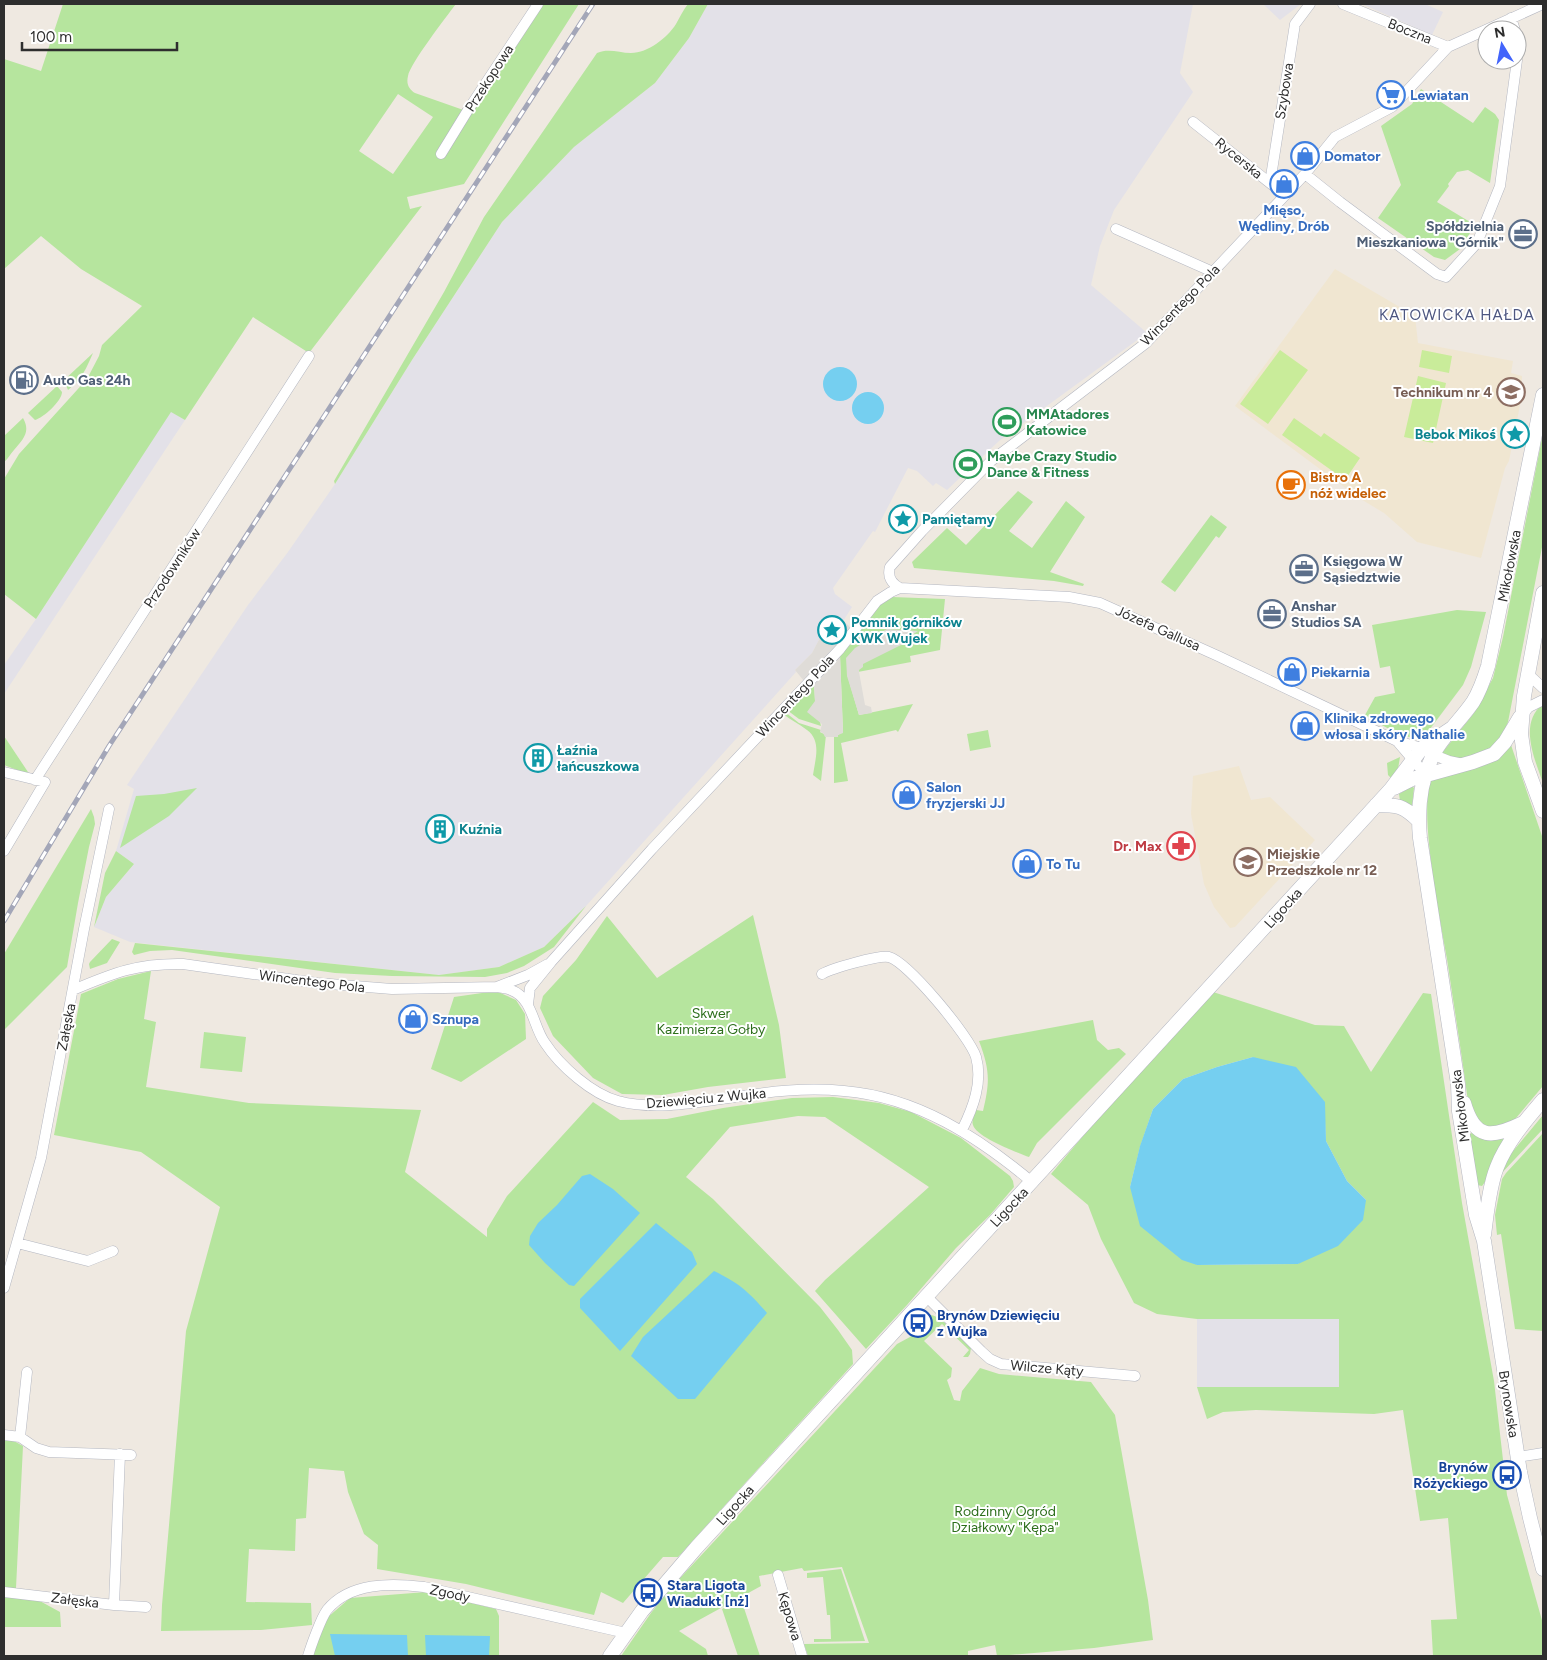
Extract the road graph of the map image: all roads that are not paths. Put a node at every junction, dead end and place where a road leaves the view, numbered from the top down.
1 (538, 4) edge
2 (1310, 4) edge
3 (1343, 4) edge
4 (1543, 4) edge
5 (1511, 18) joint
6 (1448, 47) junction
7 (1515, 70) edge
8 (1193, 122) dead end
9 (441, 154) dead end
10 (1305, 174) junction
11 (1270, 183) junction
12 (1285, 195) junction
13 (1116, 229) dead end
14 (1213, 272) junction
15 (309, 356) dead end
16 (1543, 395) edge
17 (900, 588) junction
18 (1543, 593) edge
19 (1528, 674) junction
20 (1543, 688) edge
21 (1543, 700) edge
22 (1521, 716) junction
23 (1397, 741) junction
24 (1428, 752) junction
25 (1412, 760) junction
26 (1464, 764) junction
27 (4, 772) edge
28 (1426, 775) junction
29 (40, 781) junction
30 (1391, 789) junction
31 (1376, 805) junction
32 (109, 810) dead end
33 (1543, 811) edge
34 (1419, 821) junction
35 (4, 852) edge
36 (551, 962) junction
37 (822, 974) dead end
38 (497, 987) junction
39 (73, 990) junction
40 (528, 1004) junction
41 (1458, 1084) junction
42 (1543, 1100) edge
43 (1524, 1122) junction
44 (962, 1130) junction
45 (1032, 1182) junction
46 (1483, 1238) junction
47 (17, 1243) junction
48 (113, 1251) dead end
49 (4, 1288) edge
50 (927, 1296) junction
51 (27, 1372) dead end
52 (1135, 1376) dead end
53 (4, 1435) edge
54 (20, 1437) junction
55 (1543, 1453) edge
56 (1518, 1457) junction
57 (1543, 1569) edge
58 (778, 1575) dead end
59 (4, 1592) edge
60 (114, 1605) junction
61 (146, 1607) dead end
62 (626, 1633) junction
63 (308, 1656) edge
64 (610, 1656) edge
65 (802, 1656) edge

1 - 9 street, Przekopowa
2 - 11 street, Szybowa
3 - 6 street, Boczna
4 - 5 street, Wincentego Pola
5 - 6 street, Wincentego Pola
6 - 10 street, Wincentego Pola
7 - 10 street
8 - 11 street, Rycerska
10 - 12 street, Wincentego Pola
11 - 12 street, Rycerska
12 - 14 street, Wincentego Pola
13 - 14 street
14 - 17 street, Wincentego Pola
15 - 29 street, Przodowników
16 - 24 main road, Mikołowska
17 - 23 street, Józefa Gallusa
17 - 36 street, Wincentego Pola
18 - 19 main road
19 - 20 street
19 - 22 main road
21 - 22 street
22 - 26 main road
22 - 33 main road
23 - 24 street, Józefa Gallusa
23 - 25 street, Józefa Gallusa
24 - 25 main road, Mikołowska
24 - 26 street
24 - 28 main road, Mikołowska
25 - 28 street, Józefa Gallusa
25 - 30 main road, Ligocka
26 - 28 main road
27 - 29 street
28 - 30 main road
28 - 34 main road, Mikołowska
29 - 35 street, Przodowników
30 - 31 main road, Ligocka
31 - 34 main road
31 - 45 main road, Ligocka
32 - 39 street, Załęska
34 - 41 main road, Mikołowska
36 - 38 street, Wincentego Pola
36 - 40 street, Wincentego Pola
37 - 44 street
38 - 39 street, Wincentego Pola
38 - 40 street
39 - 47 street, Załęska
40 - 44 street, Dziewięciu z Wujka
41 - 43 main road
41 - 46 main road, Mikołowska
42 - 43 main road
43 - 46 main road
44 - 45 street, Dziewięciu z Wujka
45 - 50 main road, Ligocka
46 - 56 main road, Brynowska
47 - 48 street
47 - 49 street, Załęska
50 - 52 street, Wilcze Kąty
50 - 62 main road, Ligocka
51 - 54 street
53 - 54 street
54 - 60 street
55 - 56 street
56 - 57 main road, Brynowska
58 - 65 street, Kępowa
59 - 60 street, Załęska
60 - 61 street, Załęska
62 - 63 street, Zgody
62 - 64 main road, Ligocka

